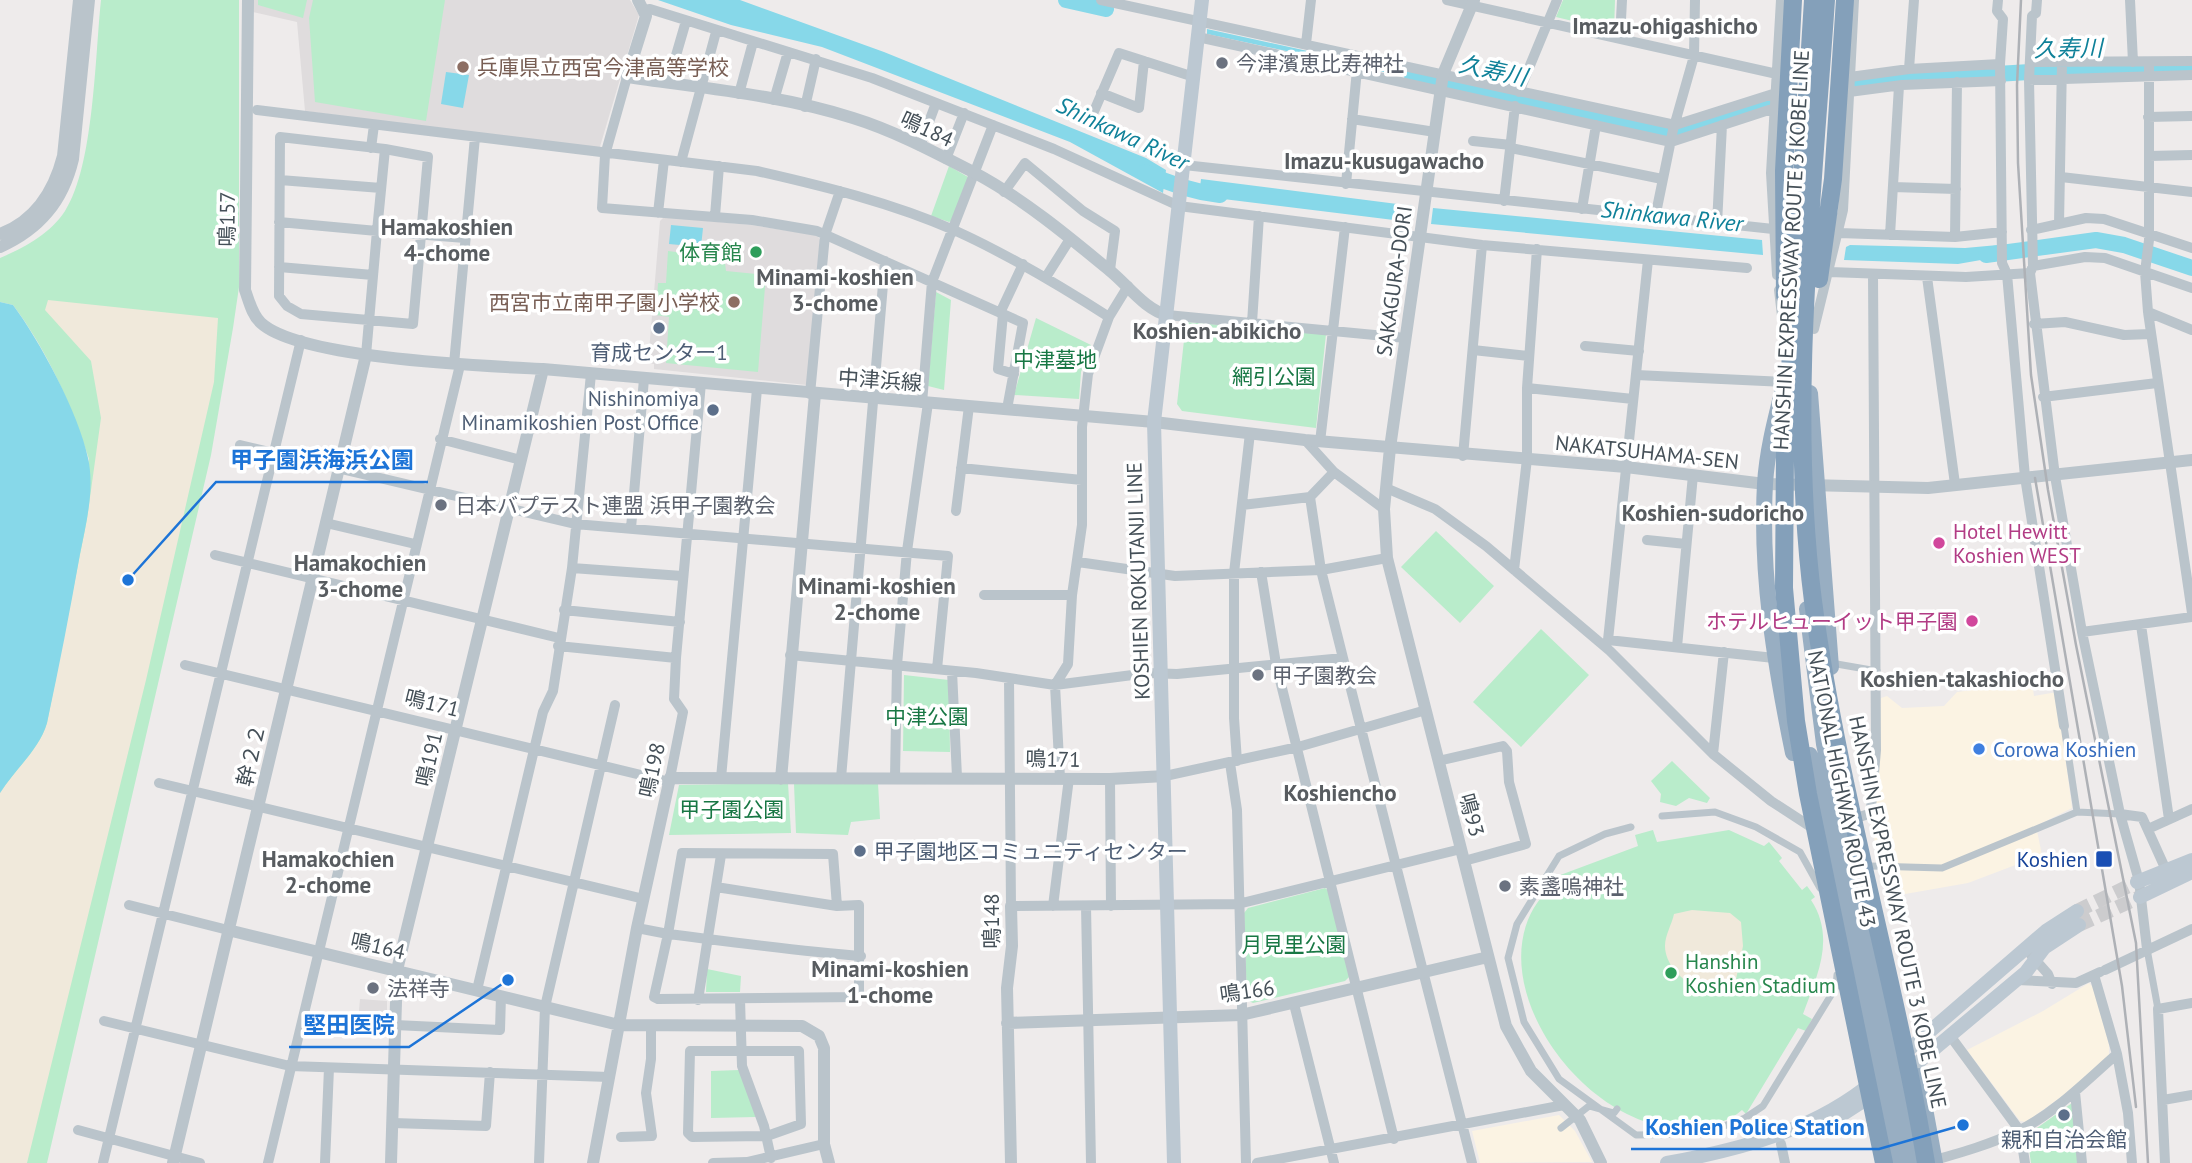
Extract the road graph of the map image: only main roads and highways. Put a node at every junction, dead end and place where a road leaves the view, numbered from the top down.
1 (1202, 0) edge
2 (1793, 0) edge
3 (1813, 0) edge
4 (1826, 0) edge
5 (1834, 0) edge
6 (1845, 0) edge
7 (1824, 255) junction
8 (1788, 331) joint
9 (1811, 335) joint
10 (1808, 370) junction
11 (1772, 484) junction
12 (1822, 776) junction
13 (2192, 860) edge
14 (2192, 872) edge
15 (2078, 918) tunnel mouth
16 (2031, 955) junction
17 (1913, 1047) junction
18 (1916, 1065) junction
19 (1867, 1093) junction
20 (1932, 1162) edge
21 (1174, 1163) edge
22 (1667, 1163) edge
23 (1717, 1163) edge
24 (1882, 1163) edge
25 (1897, 1163) edge
26 (1912, 1163) edge

1 - 21 main road, KOSHIEN ROKUTANJI LINE
2 - 8 highway
3 - 24 highway, HANSHIN EXPRESSWAY ROUTE 3 KOBE LINE
4 - 20 highway, HANSHIN EXPRESSWAY ROUTE 3 KOBE LINE
5 - 7 highway
6 - 7 highway
7 - 9 highway
8 - 11 highway
9 - 10 highway, NATIONAL HIGHWAY ROUTE 43
10 - 12 highway, NATIONAL HIGHWAY ROUTE 43
10 - 17 highway
11 - 12 highway, NATIONAL HIGHWAY ROUTE 43
11 - 19 highway
12 - 25 highway, NATIONAL HIGHWAY ROUTE 43
12 - 26 highway, NATIONAL HIGHWAY ROUTE 43
13 - 14 main road
15 - 16 main road
16 - 17 main road
16 - 18 main road
17 - 18 highway
17 - 19 main road
18 - 19 main road
18 - 20 highway
19 - 22 main road
19 - 23 main road
19 - 24 highway

